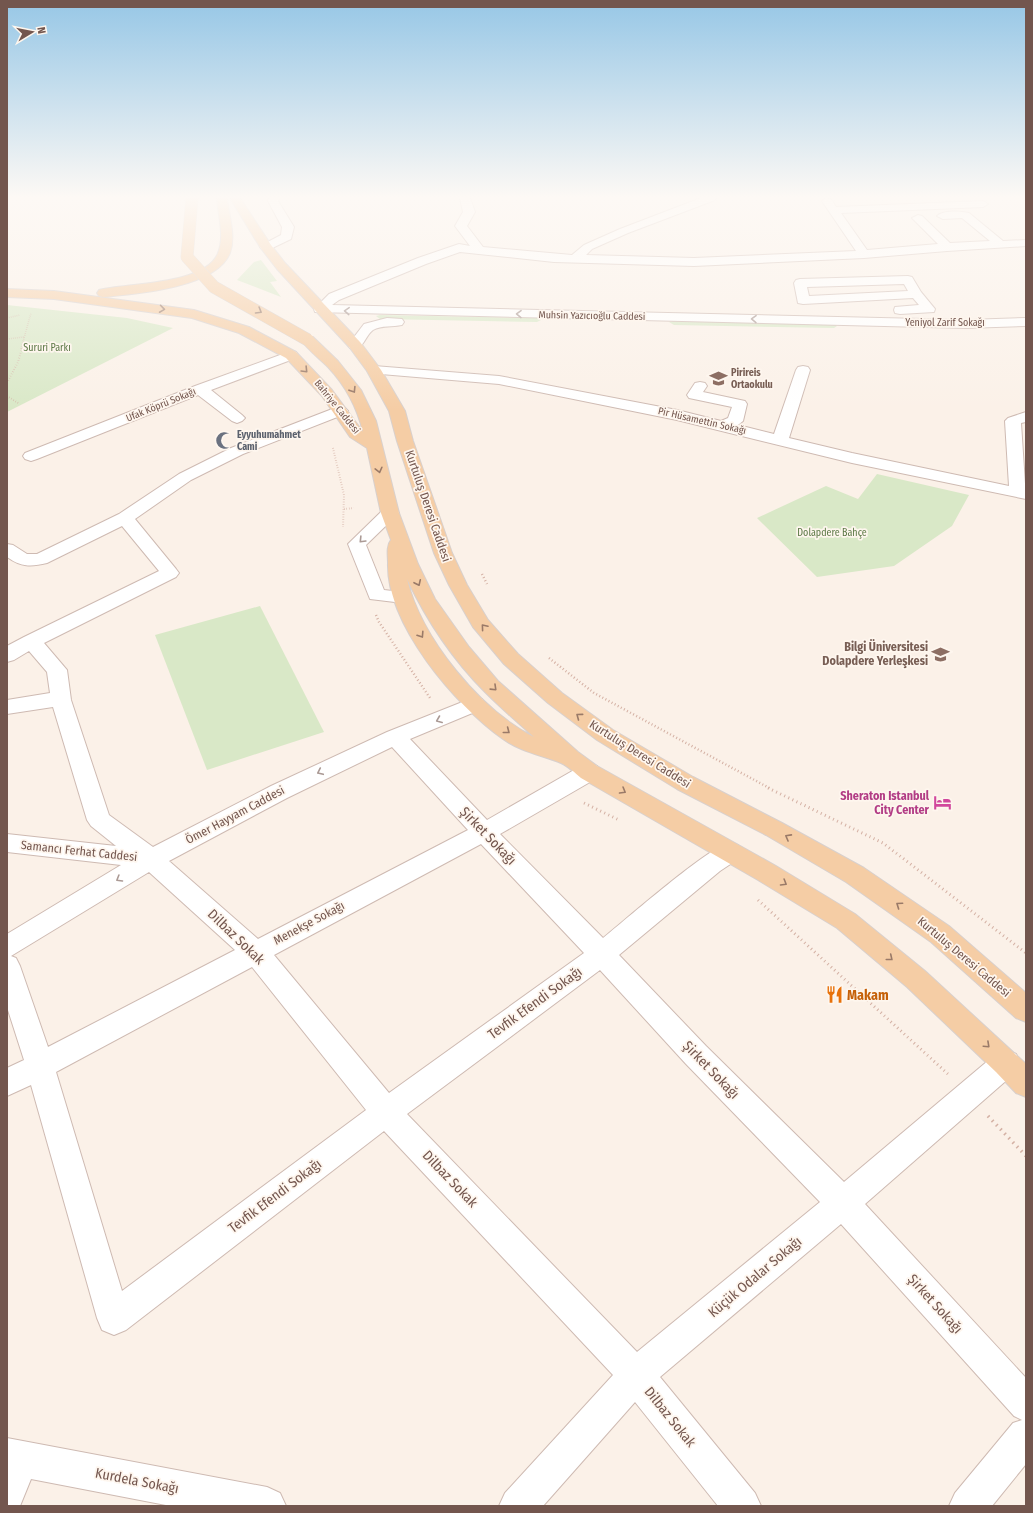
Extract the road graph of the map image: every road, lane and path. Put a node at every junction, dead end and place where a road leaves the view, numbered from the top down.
1 (196, 269) edge
2 (211, 269) edge
3 (283, 269) edge
4 (403, 269) edge
5 (7, 293) edge
6 (916, 294) junction
7 (54, 295) junction
8 (320, 309) junction
9 (31, 312) dead end
10 (384, 317) junction
11 (558, 320) junction
12 (660, 322) junction
13 (1026, 322) edge
14 (867, 330) junction
15 (1026, 332) edge
16 (24, 337) junction
17 (7, 339) edge
18 (355, 345) junction
19 (291, 356) junction
20 (374, 370) junction
21 (804, 370) dead end
22 (7, 381) edge
23 (700, 386) dead end
24 (200, 389) junction
25 (7, 396) edge
26 (18, 403) dead end
27 (340, 411) junction
28 (1026, 417) edge
29 (237, 418) dead end
30 (723, 426) junction
31 (780, 440) junction
32 (373, 445) junction
33 (31, 456) dead end
34 (1022, 494) edge
35 (354, 508) dead end
36 (344, 509) dead end
37 (125, 518) junction
38 (394, 522) junction
39 (7, 549) edge
40 (481, 574) dead end
41 (489, 587) dead end
42 (403, 597) junction
43 (31, 641) junction
44 (544, 654) dead end
45 (7, 655) edge
46 (61, 699) junction
47 (475, 704) junction
48 (7, 707) edge
49 (395, 737) junction
50 (579, 765) junction
51 (484, 832) junction
52 (9, 845) edge
53 (730, 852) junction
54 (151, 859) junction
55 (7, 947) edge
56 (255, 952) junction
57 (1026, 953) edge
58 (602, 954) junction
59 (7, 966) edge
60 (1026, 1010) edge
61 (40, 1066) junction
62 (1016, 1073) edge
63 (7, 1083) edge
64 (386, 1112) junction
65 (844, 1203) junction
66 (636, 1375) junction
67 (1026, 1404) edge
68 (1026, 1436) edge
69 (13, 1457) edge
70 (7, 1493) edge
71 (267, 1506) edge
72 (518, 1506) edge
73 (742, 1506) edge
74 (968, 1506) edge

1 -> 32 main road, bridge
2 - 7 main road, Bahriye Caddesi
3 - 8 main road, Kurtuluş Deresi Caddesi
4 - 8 street
5 - 7 main road, Bahriye Caddesi
6 - 6 street
6 - 14 street
7 -> 19 main road, Bahriye Caddesi
10 -> 8 street, Muhsin Yazıcıoğlu Caddesi
8 - 18 main road, Kurtuluş Deresi Caddesi
9 - 16 path
10 - 11 street, Muhsin Yazıcıoğlu Caddesi
10 - 18 street, Muhsin Yazıcıoğlu Caddesi
11 - 12 street, Muhsin Yazıcıoğlu Caddesi
11 - 12 street
12 - 14 street, Muhsin Yazıcıoğlu Caddesi
13 - 14 street, Yeniyol Zarif Sokağı
14 - 15 street, Yeniyol Zarif Sokağı
16 - 17 path
16 - 22 path
18 - 20 main road, Kurtuluş Deresi Caddesi
19 - 24 street, Ufak Köprü Sokağı
19 -> 27 main road, Bahriye Caddesi
20 - 30 street, Pir Hüsamettin Sokağı
60 -> 20 main road, Kurtuluş Deresi Caddesi
21 - 31 street
23 - 30 street
24 - 29 street
24 - 33 street, Ufak Köprü Sokağı
25 - 26 path
27 - 32 main road, Bahriye Caddesi
27 - 37 street
28 - 34 street
30 - 31 street, Pir Hüsamettin Sokağı
31 - 34 street, Pir Hüsamettin Sokağı
32 -> 38 main road
35 - 36 path
37 - 39 street
37 - 43 street
38 - 42 main road
38 -> 42 street
38 -> 50 main road
40 - 41 path
42 -> 47 main road
43 - 45 street
43 - 46 street, Samancı Ferhat Caddesi
44 - 57 path
46 - 48 street
46 - 54 street, Samancı Ferhat Caddesi
47 -> 49 street, Ömer Hayyam Caddesi
47 -> 50 main road
49 - 51 street, Şirket Sokağı
49 -> 54 street, Ömer Hayyam Caddesi
50 - 51 street, Menekşe Sokağı
50 -> 53 main road
51 - 56 street, Menekşe Sokağı
51 - 58 street, Şirket Sokağı
52 - 54 street, Samancı Ferhat Caddesi
53 - 58 street, Tevfik Efendi Sokağı
53 -> 62 main road
54 -> 55 street, Ömer Hayyam Caddesi
54 - 56 street, Dilbaz Sokak
56 - 61 street, Menekşe Sokağı
56 - 64 street, Dilbaz Sokak
58 - 64 street, Tevfik Efendi Sokağı
58 - 65 street, Şirket Sokağı
59 - 61 street, Tevfik Efendi Sokağı
61 - 63 street, Menekşe Sokağı
61 - 64 street, Tevfik Efendi Sokağı
62 - 65 street, Küçük Odalar Sokağı
64 - 66 street, Dilbaz Sokak
65 - 66 street, Küçük Odalar Sokağı
65 - 67 street, Şirket Sokağı
66 - 72 street, Küçük Odalar Sokağı
66 - 73 street, Dilbaz Sokak
68 - 74 street
69 - 70 street
69 - 71 street, Kurdela Sokağı

